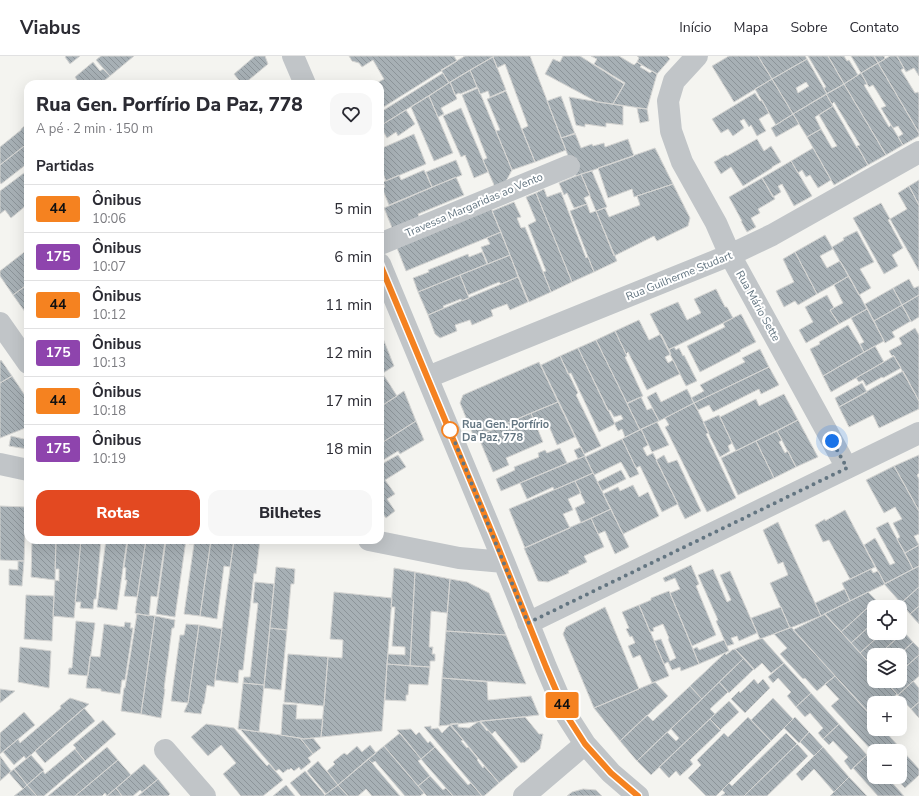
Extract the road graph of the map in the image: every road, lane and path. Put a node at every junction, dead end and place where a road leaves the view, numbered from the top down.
1 (293, 56) edge
2 (697, 56) edge
3 (303, 80) edge
4 (919, 152) edge
5 (569, 166) dead end
6 (384, 242) edge
7 (730, 255) junction
8 (384, 273) edge
9 (0, 323) edge
10 (24, 357) edge
11 (428, 377) junction
12 (919, 433) edge
13 (0, 464) edge
14 (847, 468) junction
15 (24, 469) edge
16 (384, 543) edge
17 (504, 562) junction
18 (528, 623) junction
19 (585, 744) junction
20 (165, 750) dead end
21 (205, 796) edge
22 (524, 796) edge
23 (638, 796) edge

1 - 3 street
2 - 7 street, Rua Mário Sette
4 - 7 street, Rua Guilherme Studart
5 - 6 street, Travessa Margaridas ao Vento
7 - 11 street, Rua Guilherme Studart
7 - 14 street, Rua Mário Sette
8 - 11 street
9 - 10 street
11 - 17 street
12 - 14 street
13 - 15 street
14 - 18 street
16 - 17 street
17 - 18 street
18 - 19 street
19 - 22 street
19 - 23 street
20 - 21 street

